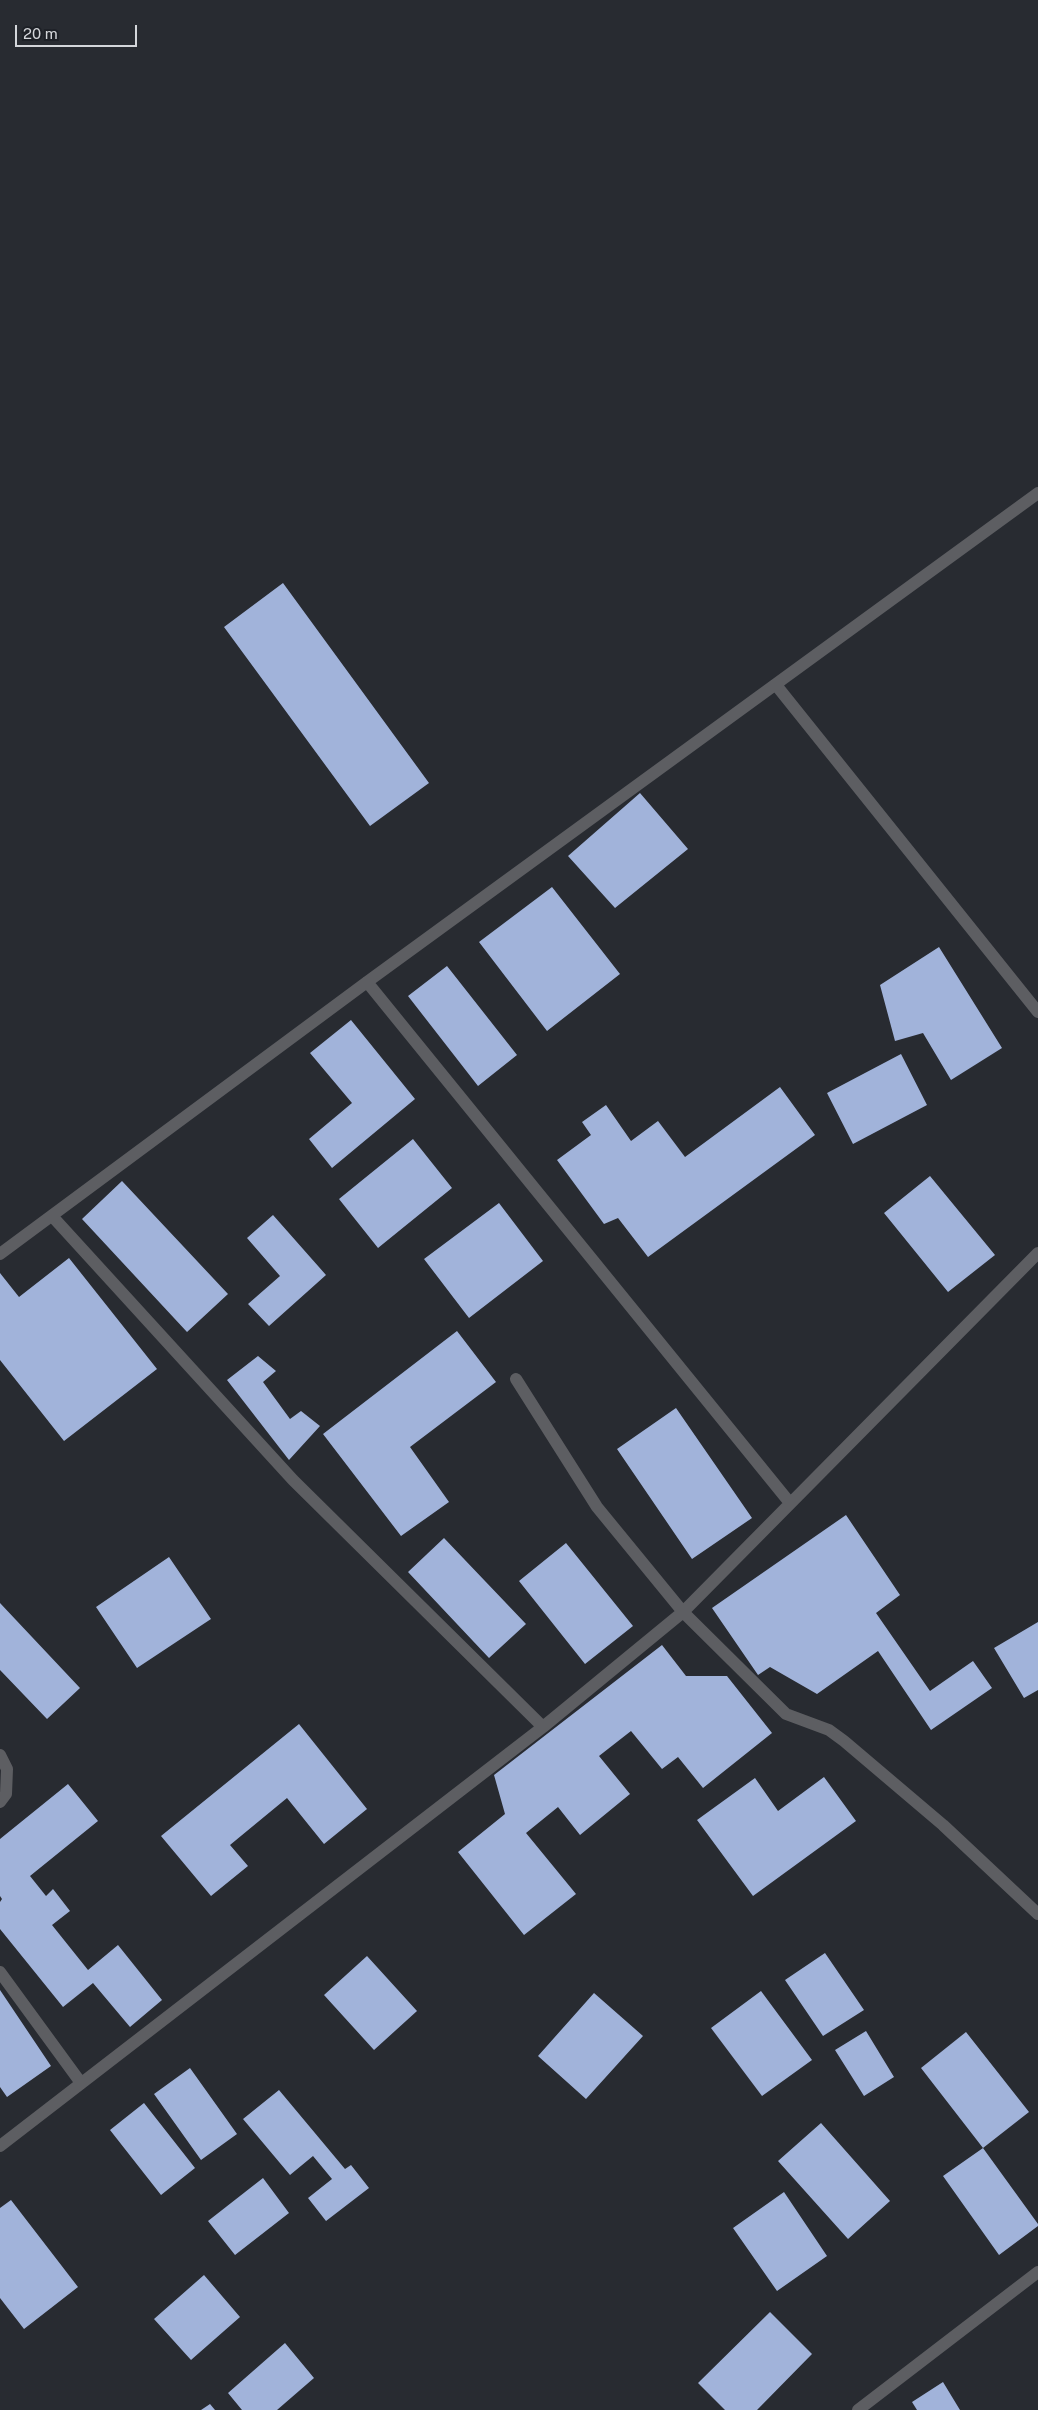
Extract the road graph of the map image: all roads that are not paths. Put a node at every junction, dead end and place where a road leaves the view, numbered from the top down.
1 (1038, 493) edge
2 (776, 685) junction
3 (367, 982) junction
4 (1038, 1012) edge
5 (52, 1216) junction
6 (1038, 1253) edge
7 (0, 1254) edge
8 (516, 1379) dead end
9 (790, 1503) junction
10 (683, 1612) junction
11 (544, 1727) junction
12 (0, 1755) edge
13 (0, 1802) edge
14 (1038, 1914) edge
15 (0, 1972) edge
16 (81, 2083) junction
17 (0, 2146) edge
18 (1038, 2272) edge
19 (858, 2410) edge

1 - 2 street
2 - 3 street
2 - 4 street
3 - 5 street
3 - 9 street
5 - 7 street
5 - 11 street
6 - 9 street
8 - 10 street
9 - 10 street
10 - 11 street
10 - 14 street
11 - 16 street
12 - 13 street
15 - 16 street
16 - 17 street
18 - 19 street

